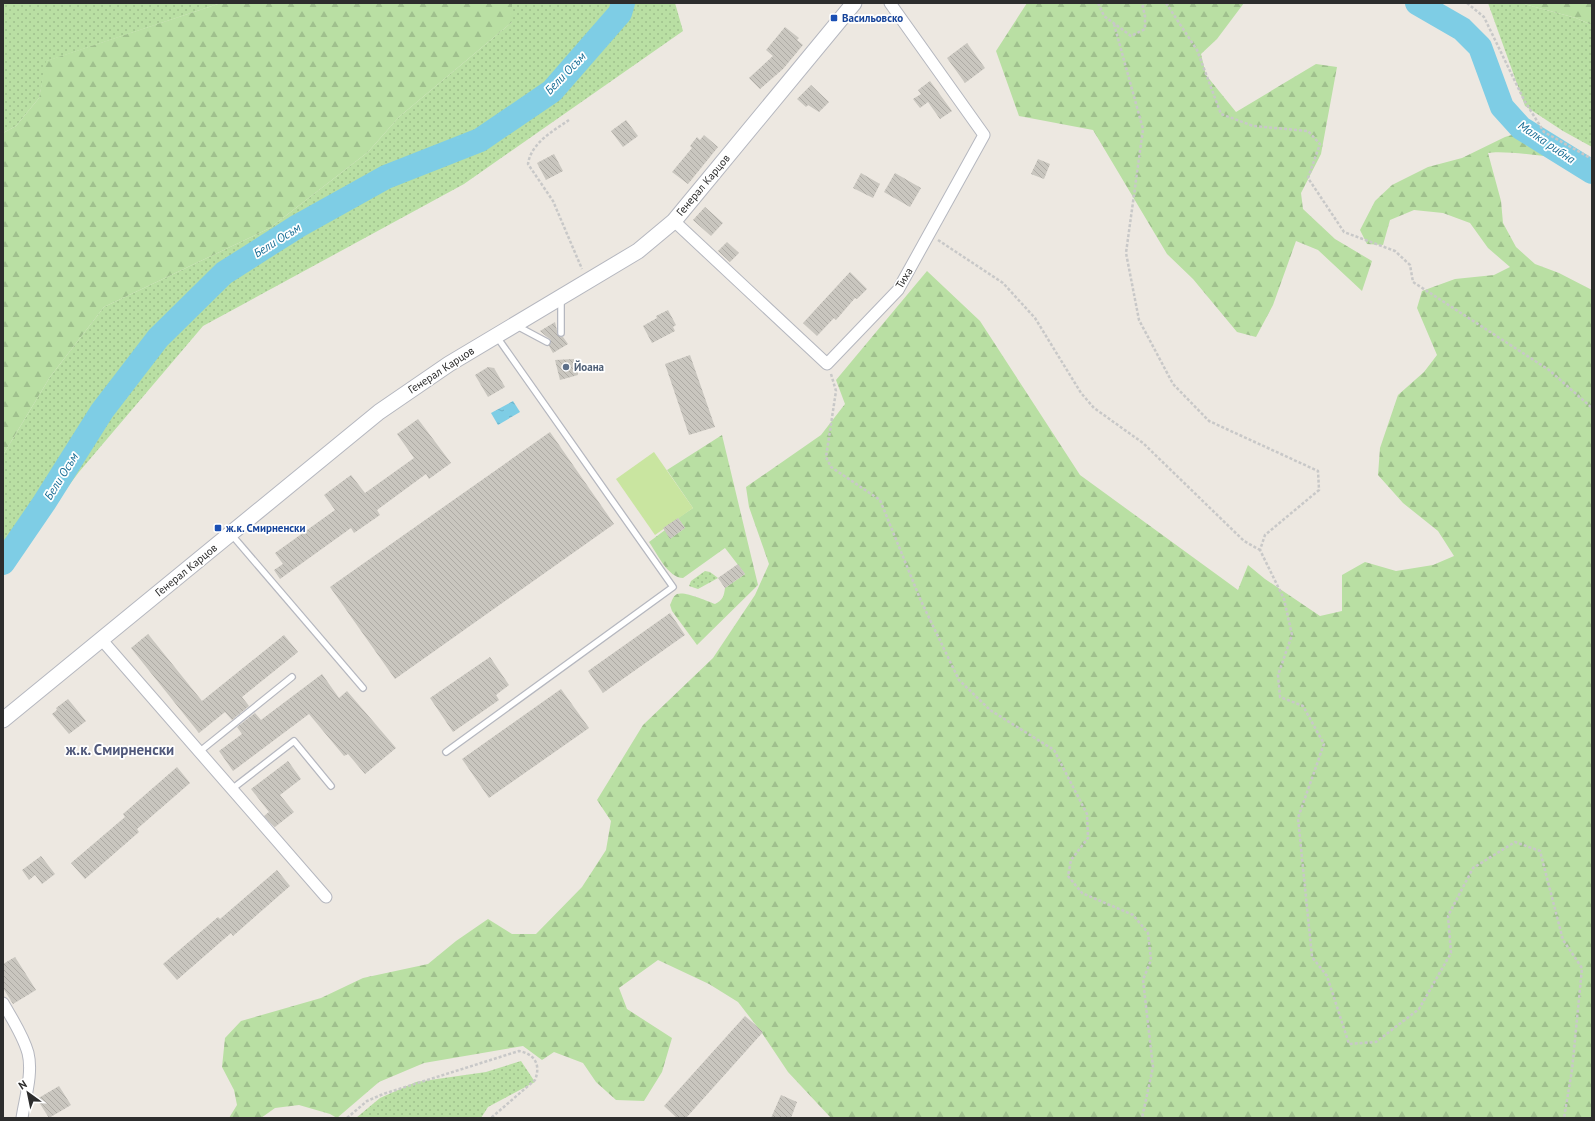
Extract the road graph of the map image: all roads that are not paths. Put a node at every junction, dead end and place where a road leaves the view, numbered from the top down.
1 (854, 3) edge
2 (890, 3) edge
3 (674, 221) junction
4 (561, 297) junction
5 (514, 324) junction
6 (561, 333) dead end
7 (495, 335) junction
8 (547, 342) dead end
9 (230, 533) junction
10 (101, 639) junction
11 (292, 677) dead end
12 (363, 688) dead end
13 (3, 720) edge
14 (199, 752) junction
15 (446, 752) dead end
16 (331, 786) dead end
17 (232, 789) junction
18 (326, 897) dead end
19 (3, 1003) edge
20 (22, 1118) edge

1 - 3 main road, Генерал Карцов
2 - 3 street, Тиха
3 - 4 main road, Генерал Карцов
4 - 5 main road, Генерал Карцов
4 - 6 lane
5 - 7 main road, Генерал Карцов
5 - 8 lane
7 - 9 main road, Генерал Карцов
7 - 15 lane
9 - 10 main road, Генерал Карцов
9 - 12 lane
10 - 13 main road, Генерал Карцов
10 - 14 street
11 - 14 lane
14 - 17 street
16 - 17 lane
17 - 18 street
19 - 20 street

